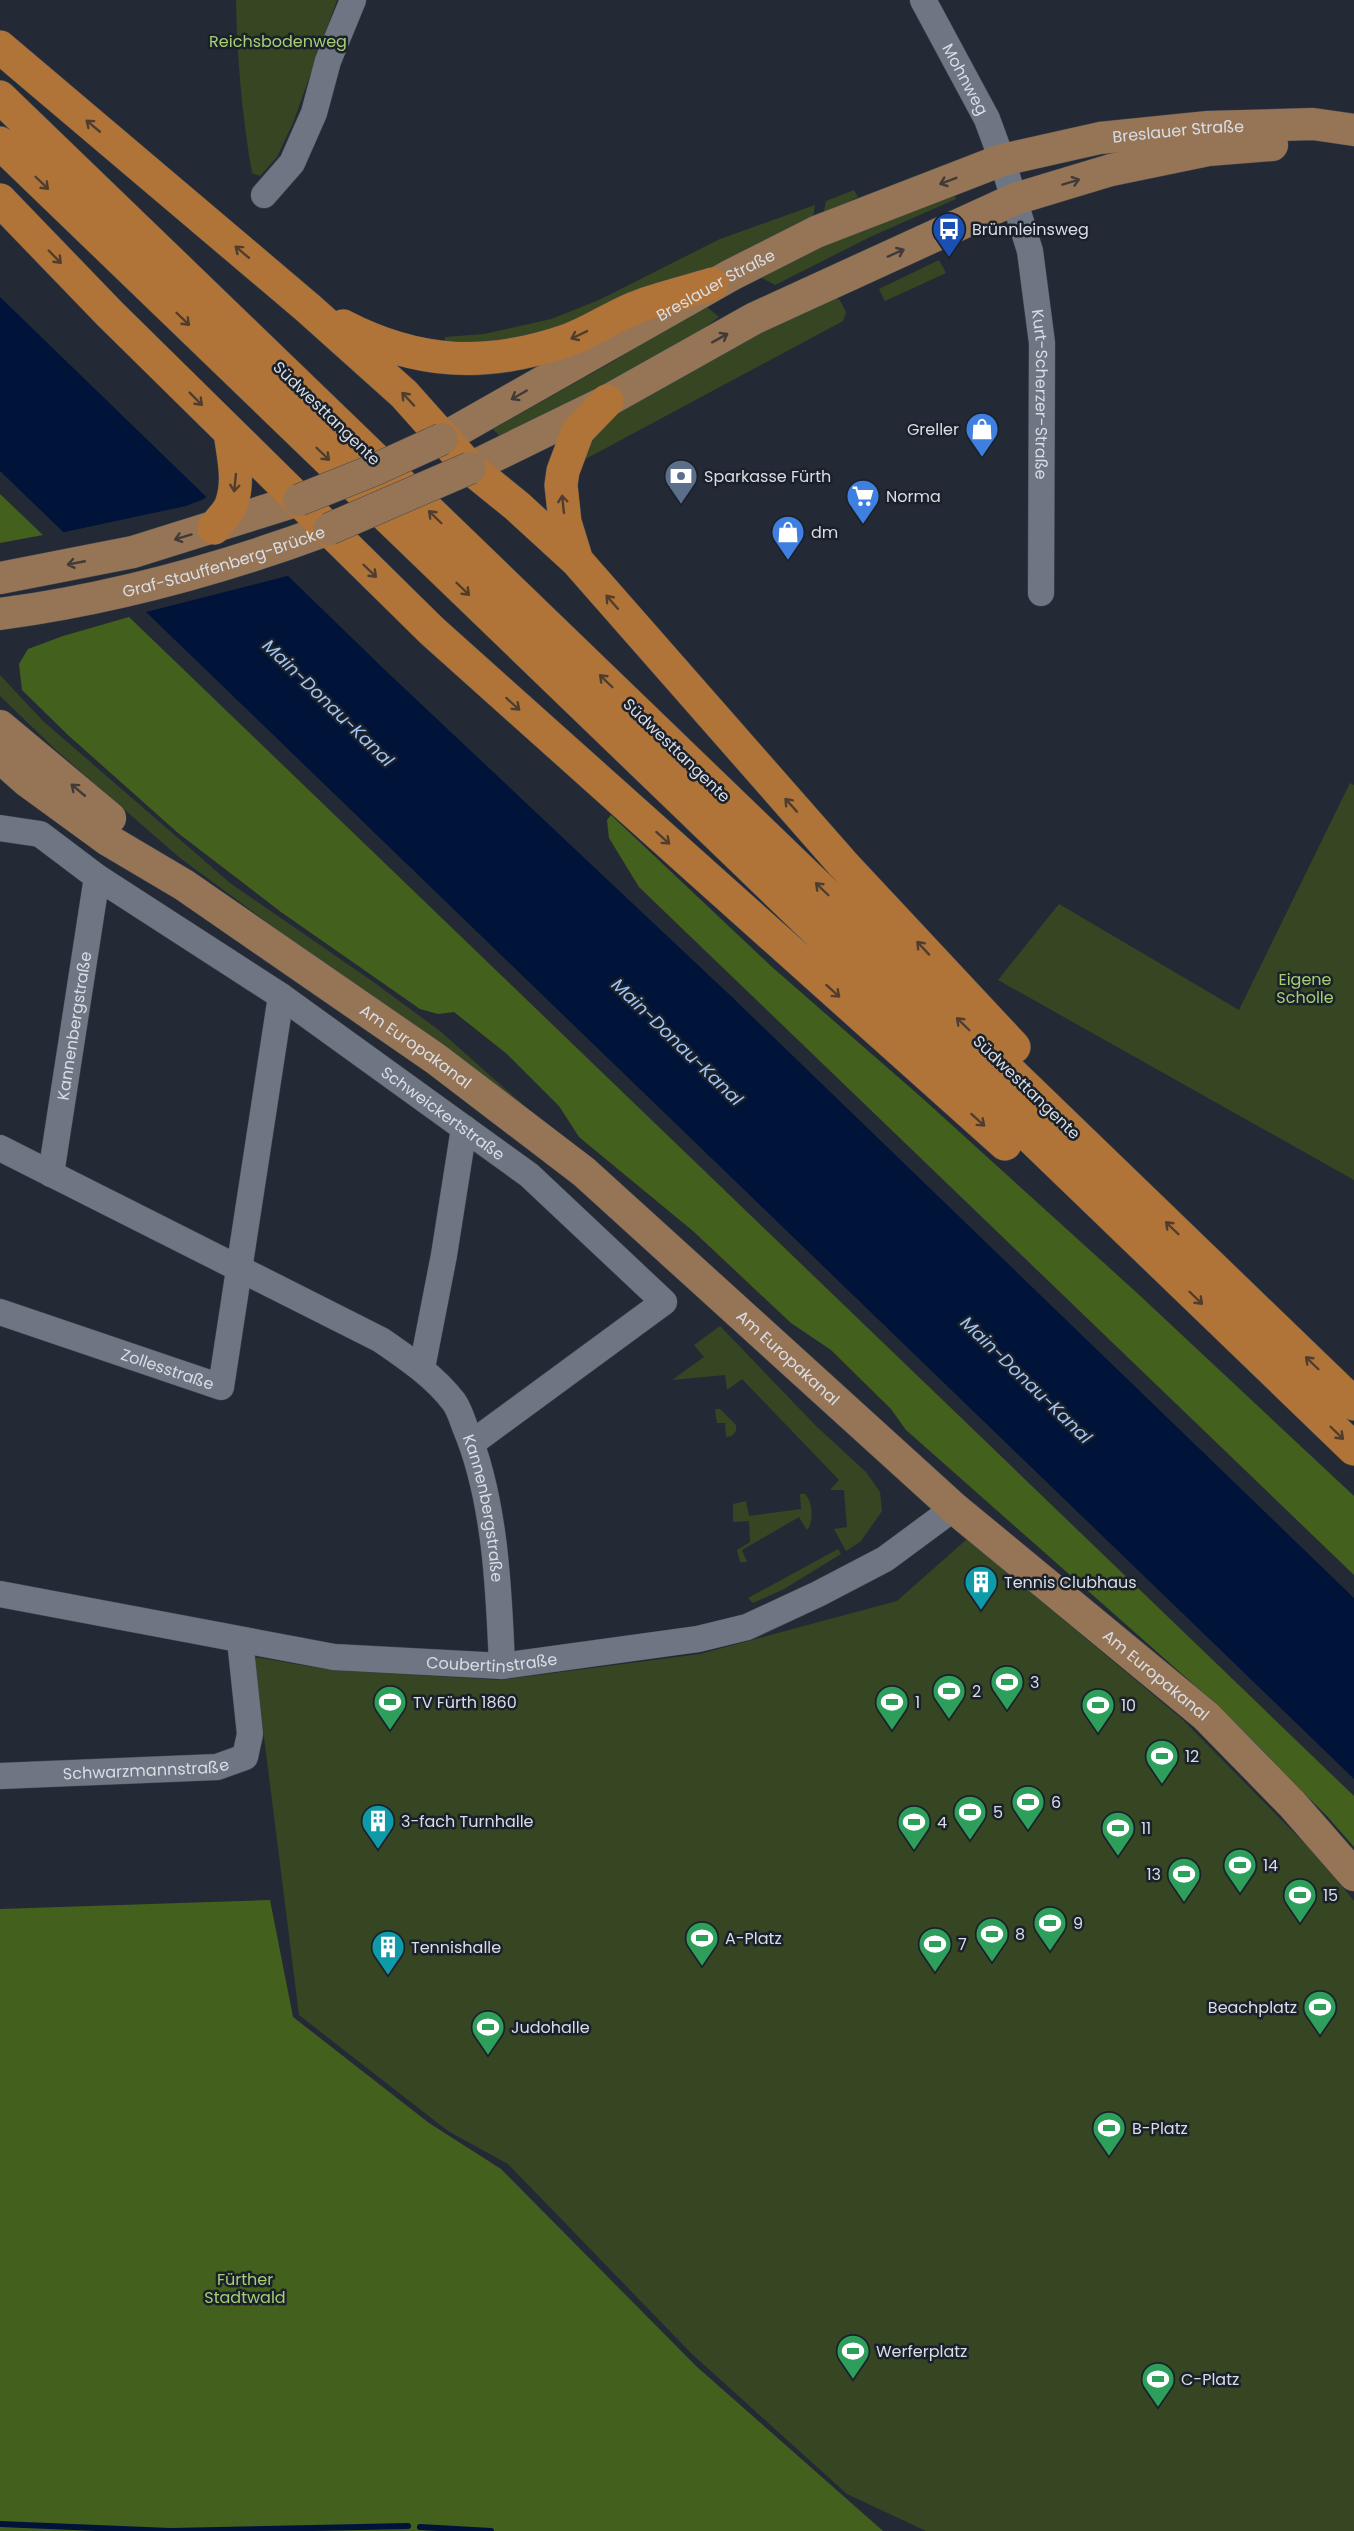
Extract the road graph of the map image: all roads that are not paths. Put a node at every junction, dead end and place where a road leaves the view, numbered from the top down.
1 (353, 0) edge
2 (923, 0) edge
3 (0, 47) edge
4 (0, 97) edge
5 (1354, 130) edge
6 (1354, 141) edge
7 (0, 143) edge
8 (1002, 160) junction
9 (264, 195) dead end
10 (1015, 199) junction
11 (0, 200) edge
12 (712, 284) junction
13 (308, 308) junction
14 (607, 401) junction
15 (230, 432) junction
16 (447, 436) junction
17 (470, 468) junction
18 (299, 500) junction
19 (214, 528) junction
20 (329, 530) junction
21 (577, 561) junction
22 (1, 578) edge
23 (1041, 593) dead end
24 (11, 615) edge
25 (0, 726) edge
26 (0, 757) edge
27 (0, 828) edge
28 (96, 877) junction
29 (184, 885) junction
30 (281, 996) junction
31 (464, 1128) junction
32 (1080, 1138) junction
33 (0, 1148) edge
34 (51, 1174) junction
35 (1124, 1229) junction
36 (239, 1269) junction
37 (0, 1312) edge
38 (422, 1368) junction
39 (1354, 1404) edge
40 (472, 1443) junction
41 (1354, 1449) edge
42 (954, 1508) junction
43 (0, 1594) edge
44 (240, 1640) junction
45 (502, 1666) junction
46 (0, 1776) edge
47 (1354, 1875) edge

1 - 9 street
2 - 8 street, Mohnweg
13 -> 3 highway
32 -> 4 highway, Südwesttangente
5 - 8 main road, Breslauer Straße
10 -> 6 main road, Breslauer Straße
7 -> 35 highway, Südwesttangente
8 - 10 street
8 -> 12 main road, Breslauer Straße
14 -> 10 main road, Breslauer Straße
10 - 23 street, Kurt-Scherzer-Straße
11 -> 15 highway
12 -> 13 highway
12 -> 16 main road, Breslauer Straße
16 -> 13 highway
14 - 17 main road, Breslauer Straße
21 -> 14 highway
15 - 18 highway
15 -> 19 highway
16 - 17 highway
16 - 18 main road, Graf-Stauffenberg-Brücke, bridge
17 - 20 main road, Graf-Stauffenberg-Brücke, bridge
17 - 21 highway
18 - 19 main road, Graf-Stauffenberg-Brücke
18 - 20 highway
19 -> 22 main road, Graf-Stauffenberg-Brücke
20 - 24 main road, Graf-Stauffenberg-Brücke
20 -> 35 highway
32 -> 21 highway
29 -> 25 main road, Am Europakanal
26 - 29 main road, Am Europakanal
27 - 28 street, Schweickertstraße
28 - 30 street, Schweickertstraße
28 - 34 street, Kannenbergstraße
29 - 42 main road, Am Europakanal
30 - 31 street, Schweickertstraße
30 - 36 street
31 - 38 street
31 - 40 street, Schweickertstraße
39 -> 32 highway, Südwesttangente
33 - 34 street, Kannenbergstraße
34 - 36 street, Kannenbergstraße
35 -> 41 highway, Südwesttangente
36 - 37 street, Zollesstraße
36 - 38 street, Kannenbergstraße
38 - 40 street, Kannenbergstraße
40 - 45 street, Kannenbergstraße
42 - 45 street, Coubertinstraße
42 - 47 main road, Am Europakanal
43 - 44 street, Coubertinstraße
44 - 45 street, Coubertinstraße
44 - 46 street, Schwarzmannstraße

